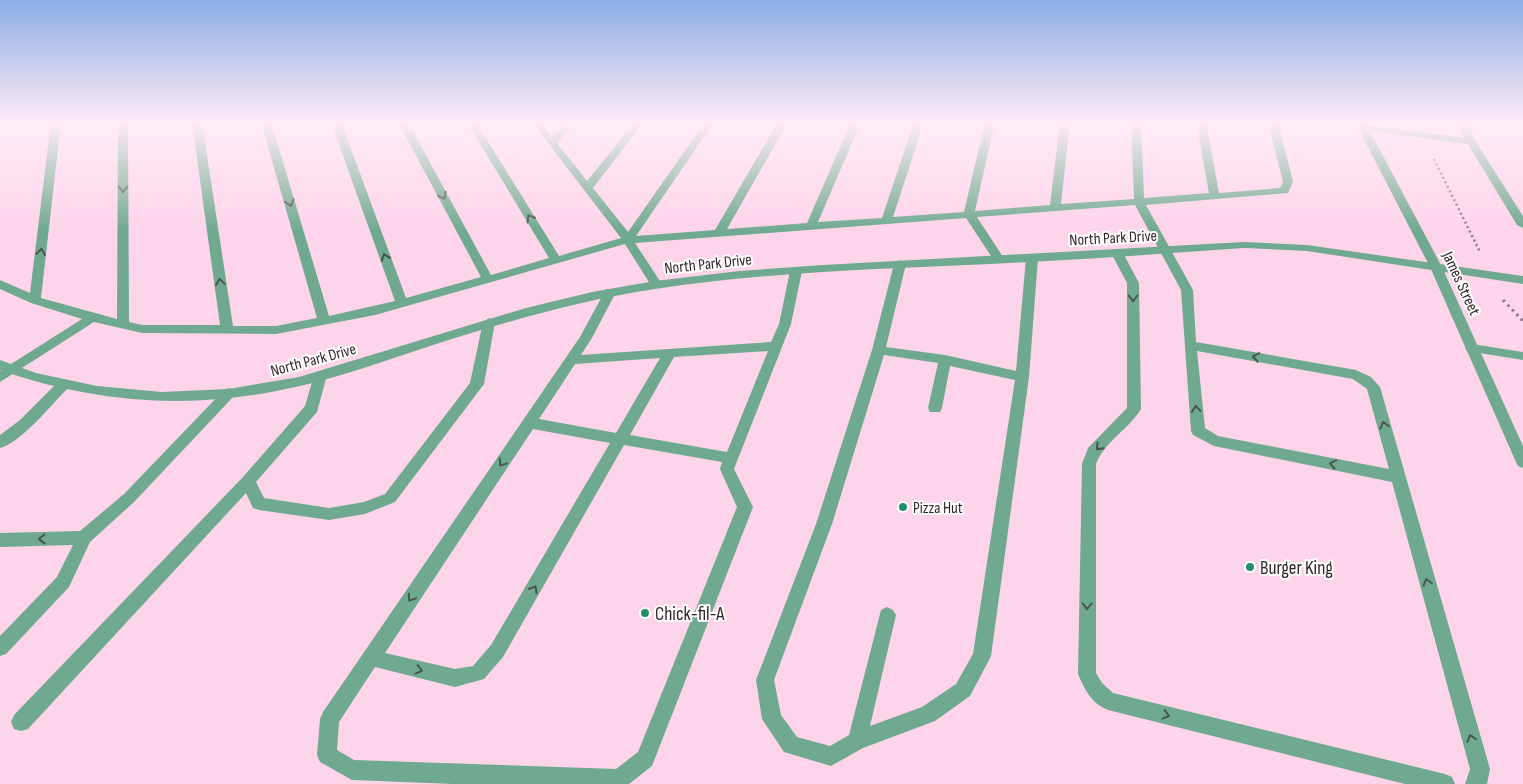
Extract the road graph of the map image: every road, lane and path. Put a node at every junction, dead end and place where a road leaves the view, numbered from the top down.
1 (52, 159) edge
2 (123, 159) edge
3 (202, 159) edge
4 (277, 159) edge
5 (349, 159) edge
6 (423, 159) edge
7 (494, 159) edge
8 (564, 159) edge
9 (611, 159) edge
10 (685, 159) edge
11 (762, 159) edge
12 (840, 159) edge
13 (907, 159) edge
14 (982, 159) edge
15 (1061, 159) edge
16 (1137, 159) edge
17 (1208, 159) edge
18 (1282, 159) edge
19 (1379, 159) edge
20 (1434, 159) edge
21 (1481, 159) edge
22 (587, 188) junction
23 (1215, 197) junction
24 (1139, 202) junction
25 (1055, 208) junction
26 (969, 214) junction
27 (886, 221) junction
28 (1523, 225) edge
29 (811, 227) junction
30 (718, 234) junction
31 (628, 240) junction
32 (1166, 250) junction
33 (1117, 253) junction
34 (1032, 258) junction
35 (556, 260) junction
36 (999, 260) junction
37 (900, 264) junction
38 (1436, 267) junction
39 (796, 271) junction
40 (1491, 275) junction
41 (488, 279) junction
42 (1523, 280) edge
43 (0, 284) edge
44 (656, 284) junction
45 (610, 292) junction
46 (35, 300) junction
47 (402, 303) junction
48 (1514, 313) junction
49 (1523, 314) edge
50 (92, 318) junction
51 (324, 321) junction
52 (1523, 321) edge
53 (489, 322) junction
54 (123, 325) junction
55 (227, 330) junction
56 (1190, 345) junction
57 (775, 346) junction
58 (1472, 348) junction
59 (879, 350) junction
60 (670, 353) junction
61 (1523, 356) edge
62 (571, 360) junction
63 (945, 360) junction
64 (4, 371) edge
65 (320, 375) junction
66 (1022, 377) junction
67 (62, 385) junction
68 (229, 392) junction
69 (935, 408) dead end
70 (529, 423) junction
71 (621, 440) junction
72 (0, 443) edge
73 (731, 458) junction
74 (1523, 462) edge
75 (1398, 477) junction
76 (248, 480) junction
77 (84, 538) junction
78 (0, 540) edge
79 (887, 615) dead end
80 (0, 648) edge
81 (371, 658) junction
82 (21, 722) dead end
83 (857, 740) junction
84 (1445, 784) edge
85 (1475, 784) edge

46 -> 1 street
2 -> 54 street
55 -> 3 street
4 -> 51 street
47 -> 5 street
6 -> 41 street
35 -> 7 street
8 - 22 lane
9 - 22 street
10 - 31 street
11 - 30 street
12 - 29 street
13 - 27 street
14 - 26 street
15 - 25 street
16 - 24 lane
17 - 23 street
18 - 23 street
19 - 38 street, James Street
20 - 40 path
21 - 28 street
22 - 31 lane
23 - 24 street
24 - 25 street
24 - 32 street
25 - 26 street
26 - 27 street
26 - 36 street
27 - 29 street
29 - 30 street
30 - 31 street
31 - 35 street
31 - 44 street
32 - 33 street, North Park Drive
32 - 38 street, North Park Drive
32 - 56 street
33 - 34 street, North Park Drive
33 -> 84 street
34 - 36 street, North Park Drive
34 - 66 street
35 - 41 street
36 - 37 street, North Park Drive
37 - 39 street, North Park Drive
37 - 59 street
38 - 40 street, North Park Drive
38 - 58 street, James Street
39 - 44 street, North Park Drive
39 - 57 street
40 - 42 street, North Park Drive
40 - 48 path
41 - 47 street
43 - 46 street
44 - 45 street, North Park Drive
45 - 53 street, North Park Drive
45 - 62 street
46 - 50 street
47 - 51 street
48 - 49 path
48 - 52 path
50 - 54 street
50 - 64 street
51 - 55 street
53 - 65 street, North Park Drive
53 - 76 street
54 - 55 street
75 -> 56 street
75 -> 56 street
57 - 60 street
57 - 73 street
58 - 61 street
58 - 74 street, James Street
59 - 63 street
59 - 83 street
60 - 62 street
60 - 71 street
62 - 70 street
63 - 66 street
63 - 69 street
64 - 67 street, North Park Drive
65 - 68 street, North Park Drive
65 - 76 street
66 - 83 street
67 - 68 street, North Park Drive
67 - 72 street
68 - 77 street
70 - 71 street
70 -> 81 street
71 - 73 street
81 -> 71 street
73 - 81 street
85 -> 75 street
76 - 82 street
77 -> 78 street
77 - 80 street
79 - 83 street

